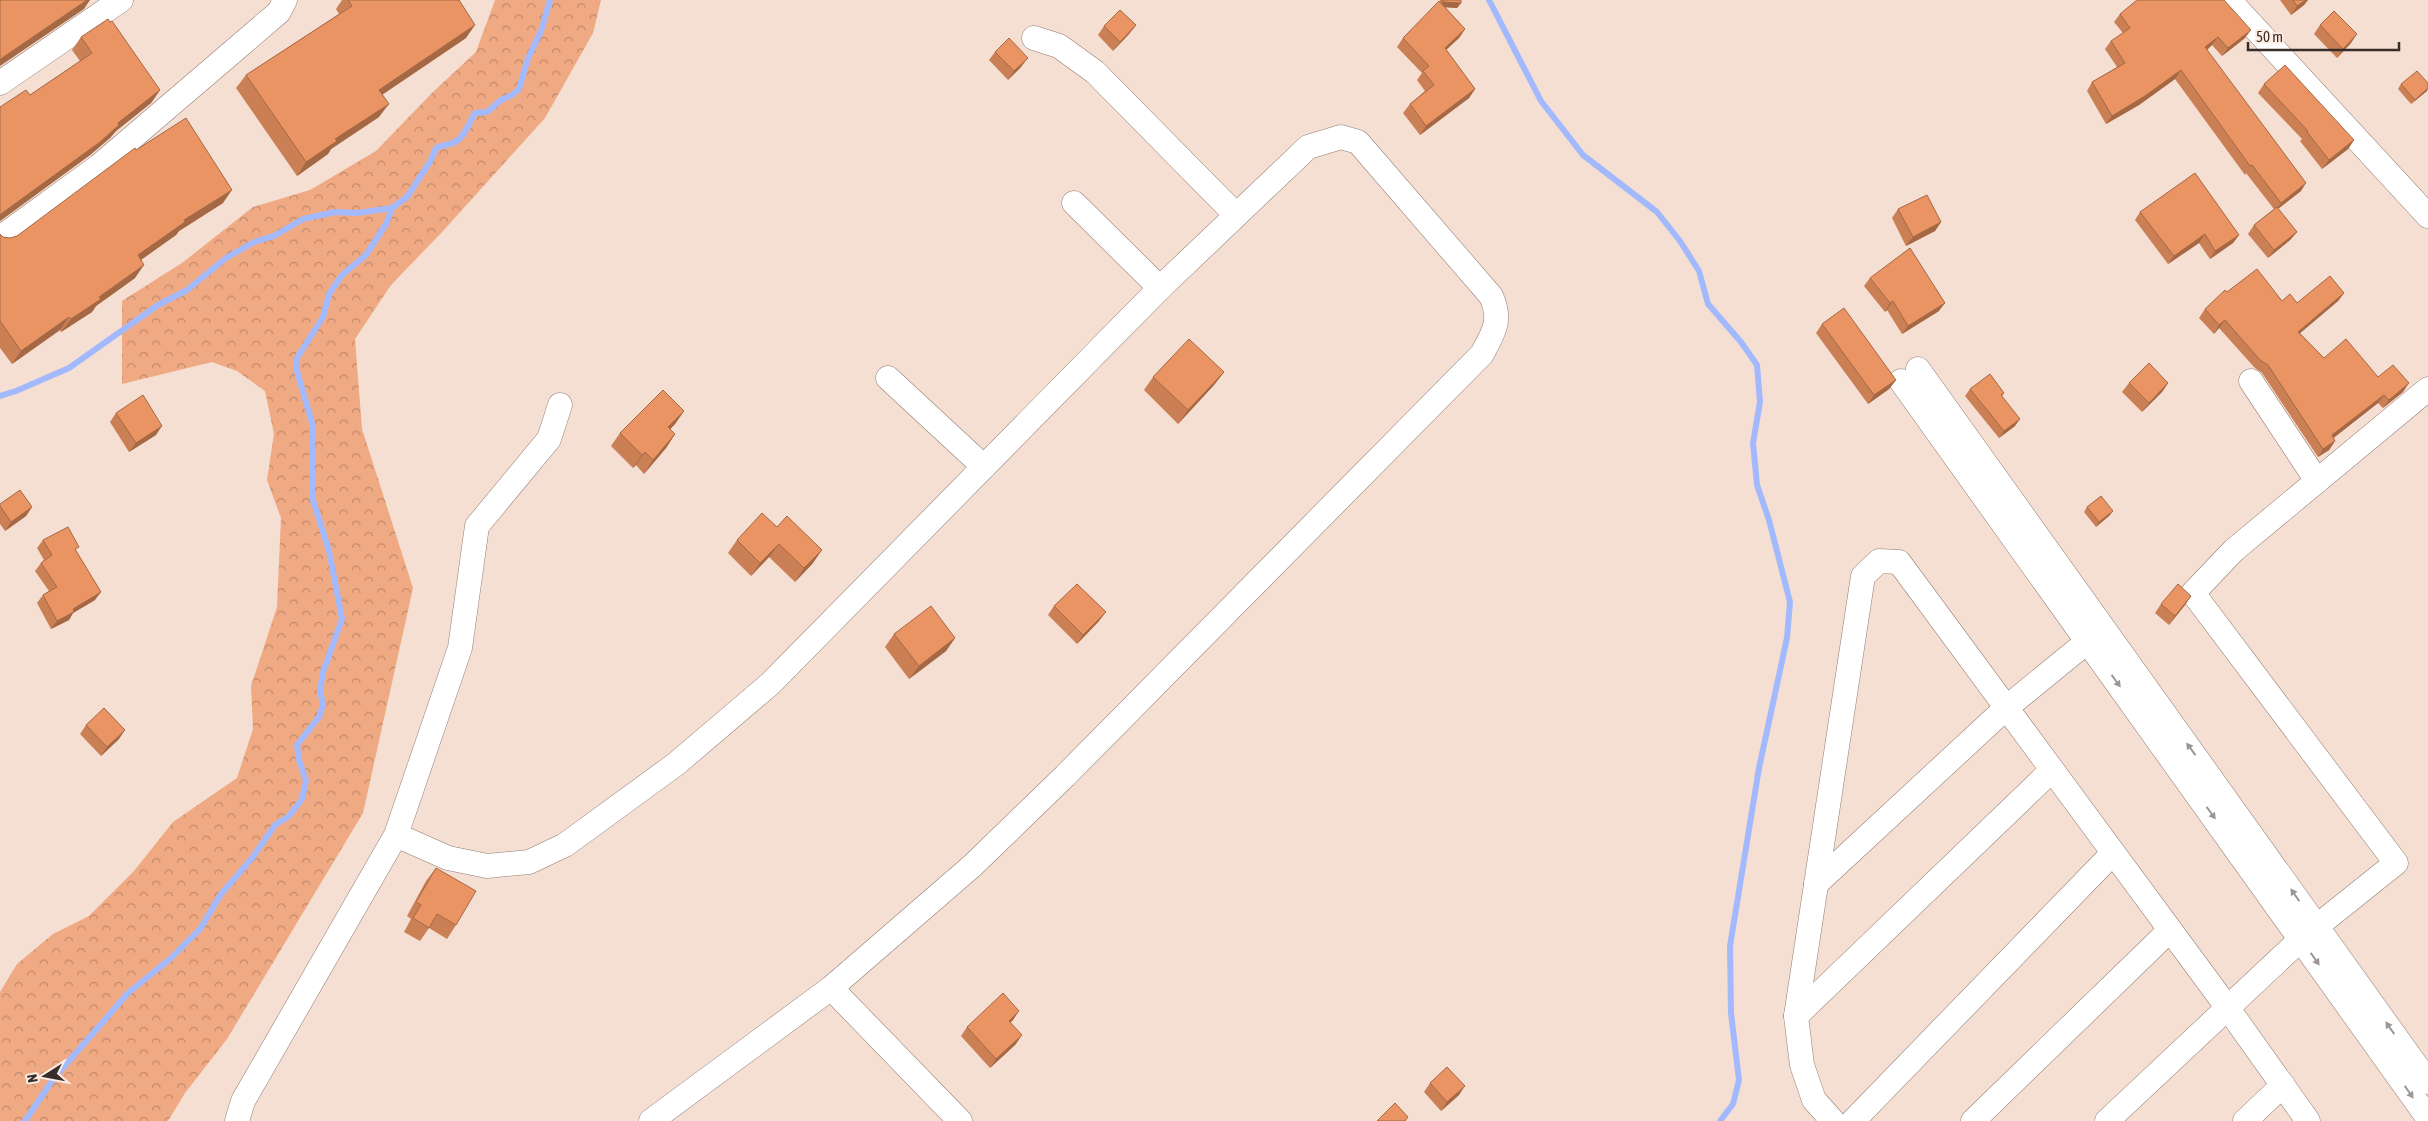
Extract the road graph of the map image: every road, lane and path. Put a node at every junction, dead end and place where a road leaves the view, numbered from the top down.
1 (121, 0) edge
2 (285, 0) edge
3 (2229, 0) edge
4 (1034, 38) dead end
5 (0, 83) edge
6 (1074, 203) dead end
7 (1236, 215) junction
8 (2428, 216) edge
9 (0, 238) edge
10 (1160, 288) junction
11 (1910, 375) dead end
12 (888, 378) dead end
13 (2251, 381) dead end
14 (2428, 389) edge
15 (560, 405) dead end
16 (984, 467) junction
17 (2318, 481) junction
18 (2096, 634) junction
19 (2006, 708) junction
20 (2052, 770) junction
21 (396, 835) junction
22 (2113, 852) junction
23 (1816, 884) junction
24 (2170, 930) junction
25 (2309, 933) junction
26 (831, 988) junction
27 (2227, 1007) junction
28 (1796, 1016) junction
29 (2428, 1082) edge
30 (2283, 1085) junction
31 (2428, 1118) edge
32 (237, 1121) edge
33 (651, 1121) edge
34 (960, 1121) edge
35 (1833, 1121) edge
36 (1853, 1121) edge
37 (1973, 1121) edge
38 (2107, 1121) edge
39 (2245, 1121) edge
40 (2308, 1121) edge

1 - 5 street
2 - 9 street
3 - 8 street
4 - 7 street
6 - 10 street
7 - 10 street
7 - 26 street
10 - 16 street
11 - 18 street
12 - 16 street
13 - 17 street
14 - 17 street
15 - 21 street
16 - 21 street
17 - 25 street
18 - 19 street
18 - 25 street
19 - 20 street
19 - 23 street
19 - 23 street
20 - 22 street
20 - 28 street
21 - 32 street
22 - 24 street
22 - 36 street
23 - 28 street
24 - 27 street
24 - 37 street
25 - 27 street
29 -> 25 street
25 -> 31 street
26 - 33 street
26 - 34 street
27 - 30 street
27 - 38 street
28 - 35 street
30 - 39 street
30 - 40 street

